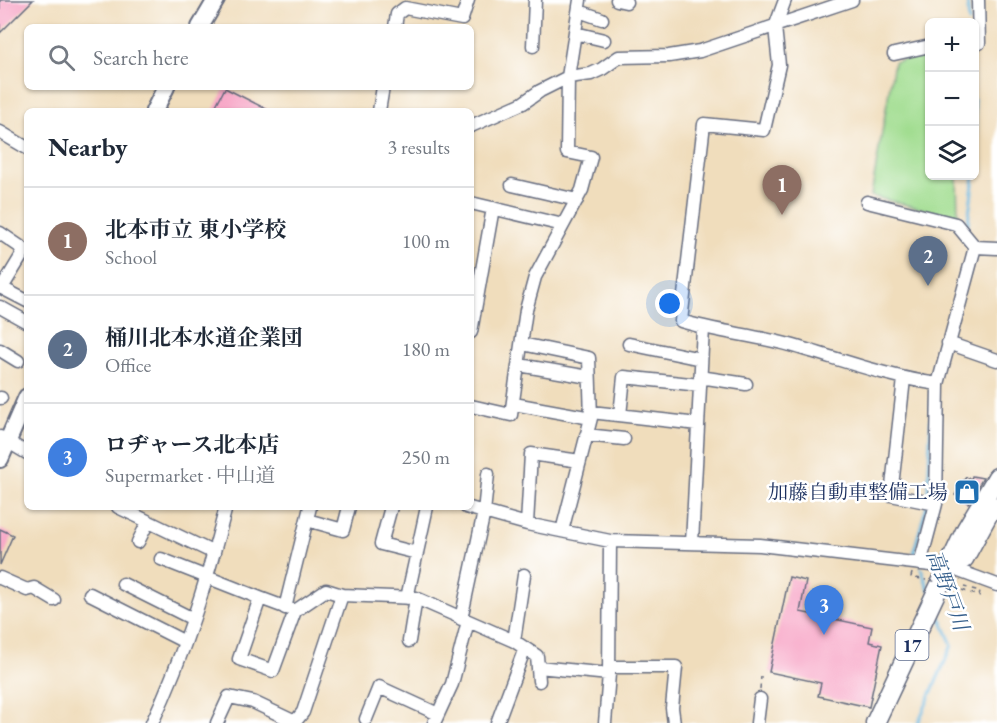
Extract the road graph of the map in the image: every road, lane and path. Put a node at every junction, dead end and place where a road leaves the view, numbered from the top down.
1 (216, 0) edge
2 (468, 0) edge
3 (536, 0) edge
4 (785, 0) edge
5 (852, 0) edge
6 (978, 0) edge
7 (579, 6) edge
8 (978, 18) edge
9 (602, 19) dead end
10 (202, 24) edge
11 (395, 24) edge
12 (775, 27) junction
13 (575, 33) junction
14 (603, 40) dead end
15 (533, 46) dead end
16 (925, 47) edge
17 (894, 54) dead end
18 (568, 77) junction
19 (164, 90) edge
20 (382, 90) edge
21 (156, 108) edge
22 (380, 108) edge
23 (474, 125) edge
24 (0, 132) edge
25 (24, 146) edge
26 (512, 185) dead end
27 (577, 200) junction
28 (867, 202) dead end
29 (474, 204) edge
30 (493, 208) junction
31 (563, 225) junction
32 (0, 233) edge
33 (975, 247) junction
34 (997, 248) edge
35 (24, 249) edge
36 (24, 252) edge
37 (1, 287) edge
38 (24, 299) edge
39 (0, 307) edge
40 (474, 313) edge
41 (24, 320) edge
42 (703, 328) junction
43 (948, 343) junction
44 (522, 344) junction
45 (629, 344) dead end
46 (0, 350) edge
47 (701, 359) junction
48 (997, 360) edge
49 (18, 361) dead end
50 (519, 365) junction
51 (590, 377) junction
52 (904, 379) junction
53 (700, 381) junction
54 (746, 384) dead end
55 (938, 384) junction
56 (24, 402) edge
57 (514, 404) junction
58 (474, 407) edge
59 (591, 415) junction
60 (620, 415) junction
61 (698, 424) junction
62 (586, 435) junction
63 (4, 439) edge
64 (624, 439) dead end
65 (24, 451) edge
66 (0, 459) edge
67 (580, 461) junction
68 (488, 474) dead end
69 (997, 477) edge
70 (997, 499) edge
71 (936, 504) junction
72 (474, 509) edge
73 (124, 510) edge
74 (225, 510) edge
75 (309, 510) edge
76 (348, 510) edge
77 (390, 510) edge
78 (427, 510) edge
79 (484, 512) junction
80 (307, 520) junction
81 (148, 522) junction
82 (526, 524) junction
83 (562, 531) junction
84 (610, 541) junction
85 (138, 542) dead end
86 (692, 543) junction
87 (214, 553) junction
88 (417, 553) junction
89 (161, 559) dead end
90 (920, 569) junction
91 (524, 575) dead end
92 (957, 575) junction
93 (0, 578) edge
94 (207, 578) junction
95 (123, 584) dead end
96 (997, 585) edge
97 (90, 594) dead end
98 (342, 595) junction
99 (261, 598) junction
100 (412, 598) junction
101 (54, 600) dead end
102 (290, 609) junction
103 (193, 619) junction
104 (465, 620) junction
105 (409, 641) dead end
106 (185, 642) junction
107 (519, 644) junction
108 (538, 667) junction
109 (609, 671) junction
110 (539, 681) dead end
111 (760, 699) dead end
112 (366, 719) dead end
113 (438, 720) edge
114 (152, 723) edge
115 (217, 723) edge
116 (497, 723) edge
117 (605, 723) edge
118 (674, 723) edge
119 (757, 723) edge
120 (875, 723) edge
121 (887, 723) edge

1 - 10 main road
2 - 11 street
3 - 15 street
4 - 12 street
5 - 12 street
6 - 8 street
7 - 9 street
7 - 13 street
12 - 18 street
12 - 42 street
13 - 14 street
13 - 18 street
16 - 17 street
18 - 23 street
18 - 27 street
19 - 21 main road
20 - 22 street
24 - 25 street
26 - 27 street
27 - 31 street
28 - 33 street
29 - 30 street
30 - 31 street
30 - 40 street
31 - 44 street
32 - 35 street
33 - 34 street
33 - 43 street
36 - 37 street
37 - 38 street
39 - 41 street
42 - 47 street
42 - 52 street
43 - 48 street
43 - 55 street
44 - 50 street
44 - 51 street
45 - 47 street
46 - 49 street
47 - 53 street
50 - 51 street
50 - 57 street
51 - 59 street
52 - 55 street
52 - 71 street
53 - 54 street
53 - 60 street
53 - 61 street
55 - 71 street
56 - 63 main road
57 - 58 street
57 - 59 street
59 - 60 street
59 - 62 street
60 - 61 street
61 - 86 street
62 - 64 street
62 - 67 street
63 - 65 street
63 - 66 main road
67 - 82 street
67 - 83 street
68 - 79 street
69 - 92 highway, 17
70 - 92 highway, 17
71 - 90 street
72 - 79 street
73 - 81 street
74 - 87 street
75 - 80 street
76 - 80 street
77 - 88 street
78 - 88 street
79 - 82 street
79 - 104 street
80 - 102 street
81 - 85 street
81 - 87 street
82 - 83 street
83 - 84 street
84 - 86 street
84 - 109 street
86 - 90 street
87 - 94 street
88 - 100 street
89 - 94 street
90 - 92 street
90 - 92 path, bridge
91 - 107 street
92 - 96 street
92 - 120 highway, 17
92 - 121 highway, 17
93 - 101 street
94 - 99 street
94 - 103 street
95 - 103 street
97 - 106 street
98 - 100 street
98 - 102 street
98 - 115 street
99 - 102 street
99 - 102 street
100 - 104 street
100 - 105 street
103 - 106 street
104 - 107 street
104 - 113 street
106 - 114 street
107 - 108 street
107 - 116 street
108 - 109 street
108 - 110 street
109 - 117 street
109 - 118 street
111 - 119 street
112 - 113 street

